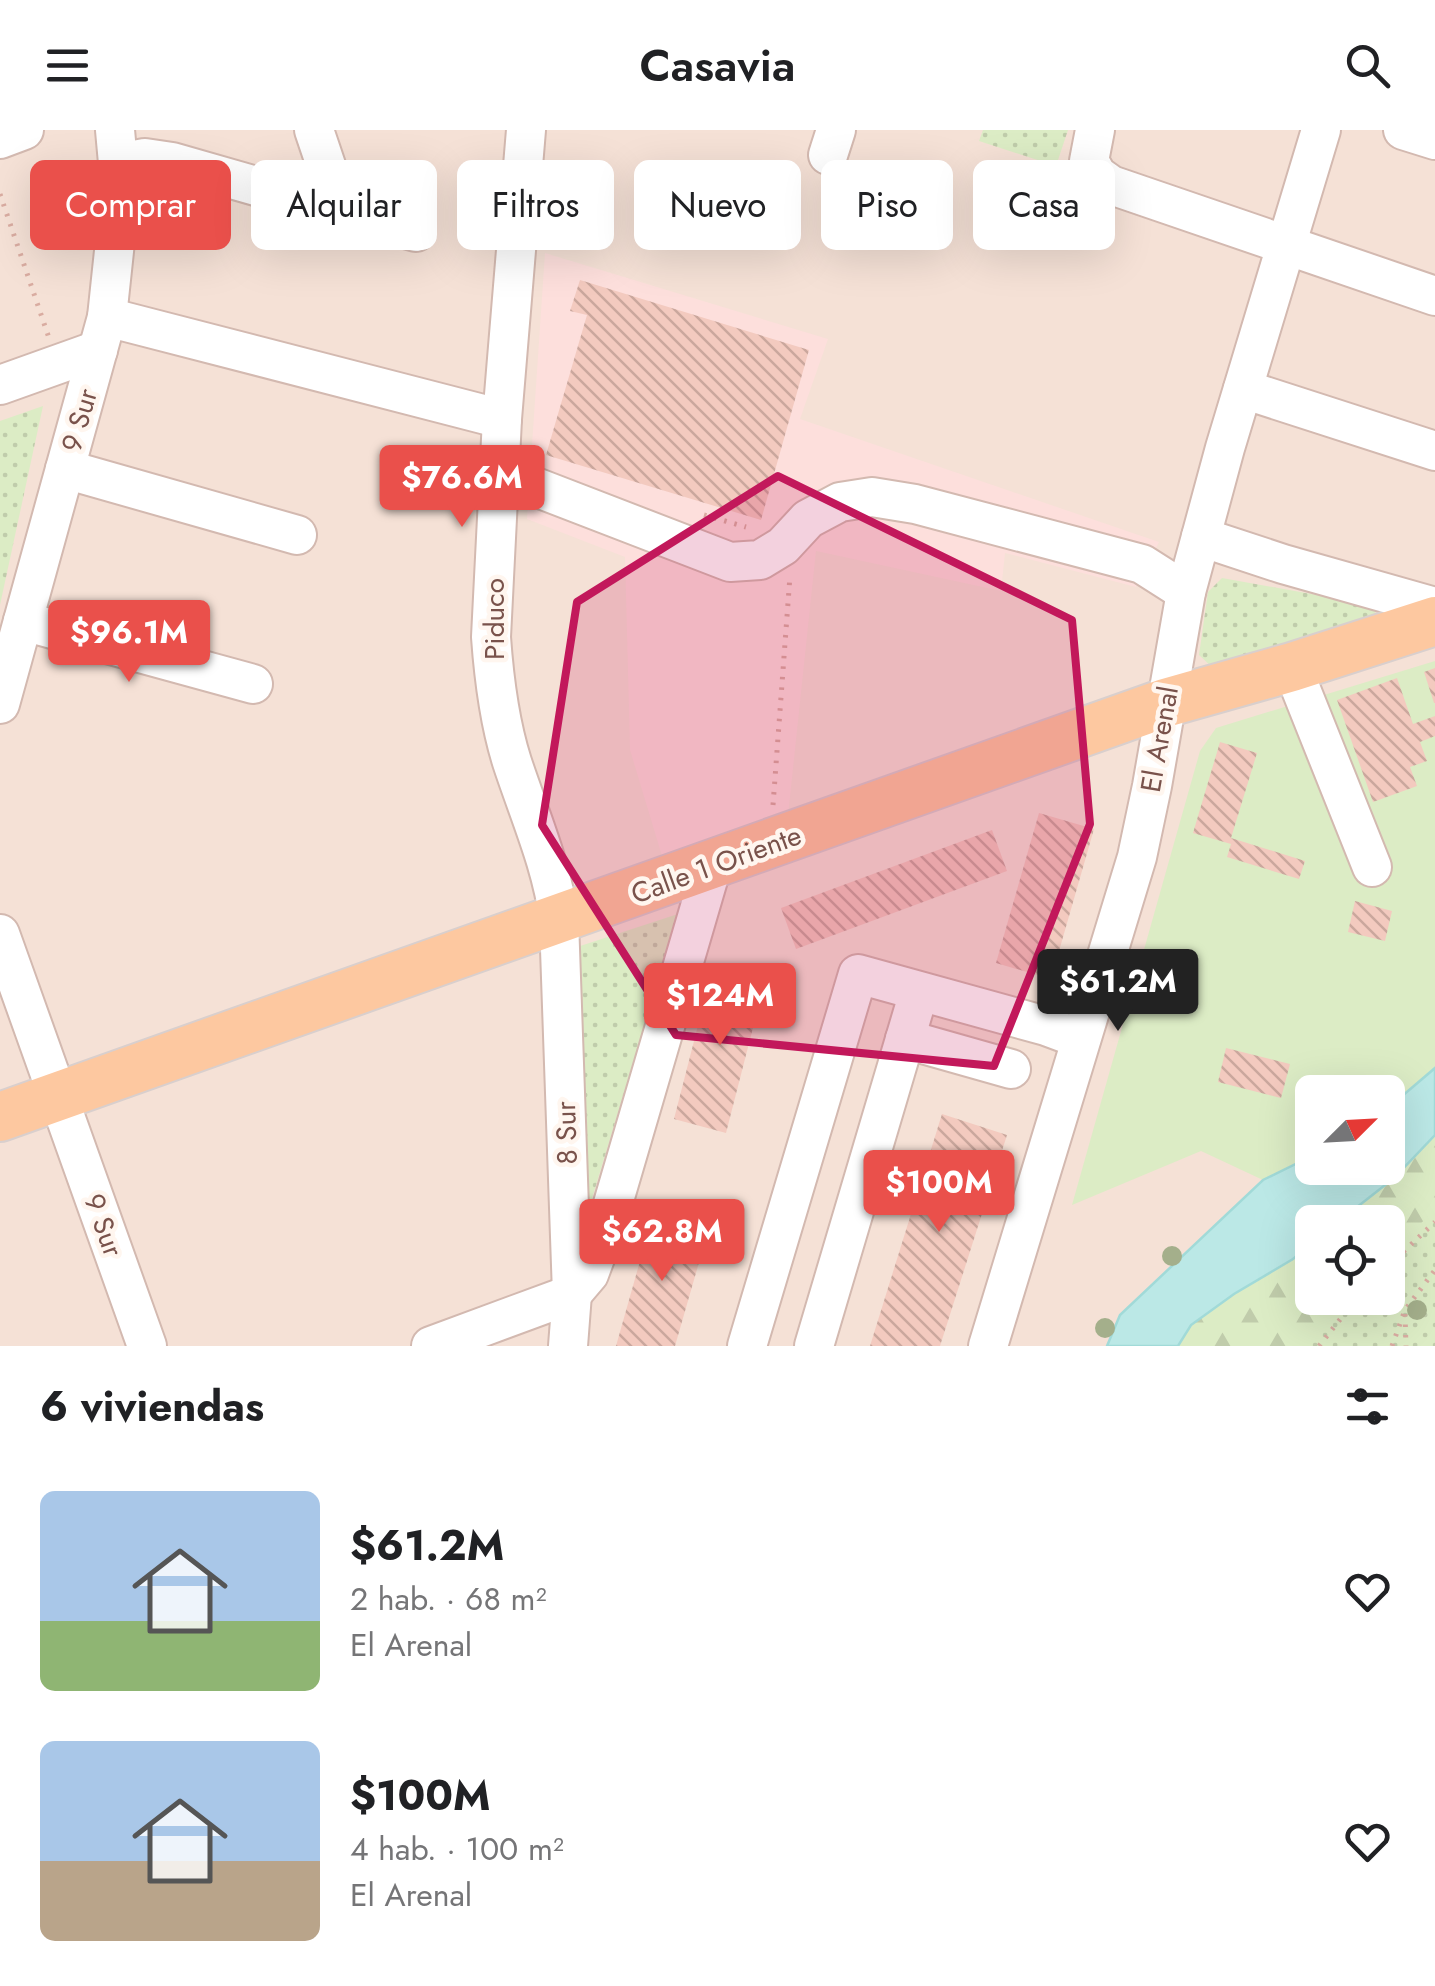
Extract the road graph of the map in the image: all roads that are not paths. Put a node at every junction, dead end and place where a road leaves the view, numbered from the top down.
1 (24, 130) edge
2 (314, 130) edge
3 (526, 130) edge
4 (1095, 130) edge
5 (1321, 130) edge
6 (1403, 130) edge
7 (0, 138) edge
8 (1435, 140) edge
9 (117, 146) edge
10 (324, 160) edge
11 (251, 185) edge
12 (1287, 247) junction
13 (1435, 296) edge
14 (103, 334) junction
15 (0, 385) edge
16 (1243, 389) junction
17 (502, 419) junction
18 (1435, 450) edge
19 (64, 469) junction
20 (498, 472) junction
21 (297, 535) dead end
22 (1194, 562) junction
23 (1435, 607) edge
24 (22, 621) junction
25 (1435, 621) edge
26 (1292, 667) junction
27 (253, 684) dead end
28 (1166, 703) junction
29 (0, 704) edge
30 (712, 866) junction
31 (1372, 867) dead end
32 (559, 920) junction
33 (0, 934) edge
34 (919, 992) junction
35 (905, 1039) junction
36 (1081, 1039) junction
37 (1011, 1070) dead end
38 (58, 1097) junction
39 (0, 1117) edge
40 (572, 1294) junction
41 (147, 1346) edge
42 (431, 1346) edge
43 (568, 1346) edge
44 (747, 1346) edge
45 (814, 1346) edge
46 (988, 1346) edge

1 - 7 street
2 - 10 street
3 - 17 street, Piduco
4 - 12 street
5 - 12 street, El Arenal
6 - 8 street
9 - 11 street
9 - 14 street, 9 Sur
12 - 13 street
12 - 16 street, El Arenal
14 - 15 street
14 - 17 street
14 - 19 street, 9 Sur
16 - 18 street
16 - 22 street, El Arenal
17 - 20 street, Piduco
19 - 21 street
19 - 24 street, 9 Sur
20 - 22 street
20 - 32 street, Piduco
22 - 23 street
22 - 28 street, El Arenal
24 - 27 street
24 - 29 street, 9 Sur
25 - 26 main road, Calle 1 Oriente
26 - 28 main road, Calle 1 Oriente
26 - 31 street
28 - 30 main road, Calle 1 Oriente
28 - 36 street, El Arenal
30 - 32 main road, Calle 1 Oriente
30 - 40 street
32 - 38 main road, Calle 1 Oriente
32 - 40 street, 8 Sur
33 - 38 street, 9 Sur
34 - 35 street
34 - 36 street
34 - 44 street
35 - 37 street
35 - 45 street
36 - 46 street, El Arenal
38 - 39 main road, Calle 1 Oriente
38 - 41 street, 9 Sur
40 - 42 street
40 - 43 street, 8 Sur

